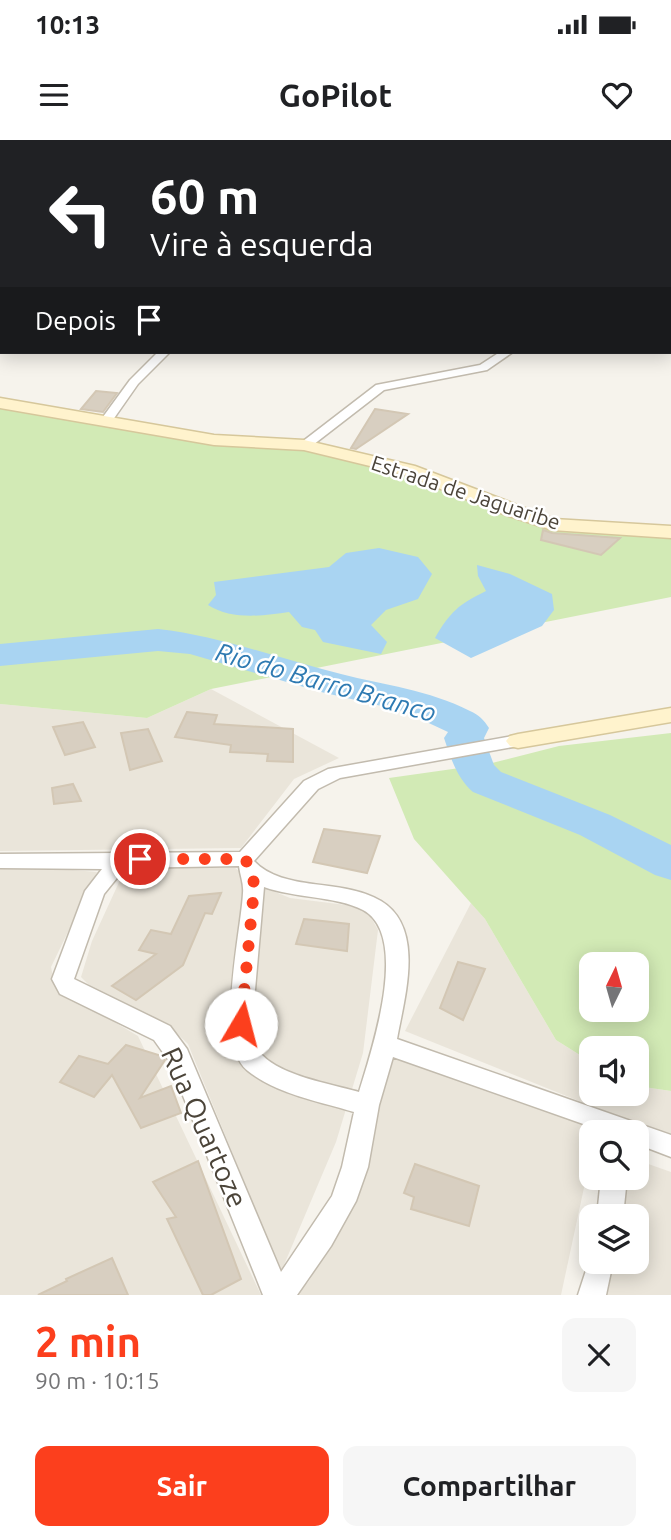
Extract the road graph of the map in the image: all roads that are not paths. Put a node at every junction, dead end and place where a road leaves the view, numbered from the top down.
1 (162, 354) edge
2 (504, 354) edge
3 (0, 404) edge
4 (106, 421) junction
5 (304, 445) junction
6 (671, 532) edge
7 (671, 715) edge
8 (518, 741) joint
9 (120, 860) junction
10 (0, 861) edge
11 (249, 866) junction
12 (385, 1044) junction
13 (367, 1105) junction
14 (597, 1120) edge
15 (649, 1138) edge
16 (671, 1146) edge
17 (597, 1274) edge
18 (279, 1295) edge
19 (592, 1295) edge

1 - 4 street
2 - 5 street
3 - 4 street, Estrada de Jaguaribe
4 - 5 street, Estrada de Jaguaribe
5 - 6 street, Estrada de Jaguaribe
7 - 8 street
8 - 11 street
9 - 10 street
9 - 11 street
9 - 18 street, Rua Quartoze
11 - 12 street
11 - 13 street
12 - 13 street
12 - 14 street
13 - 18 street
15 - 16 street
17 - 19 street

